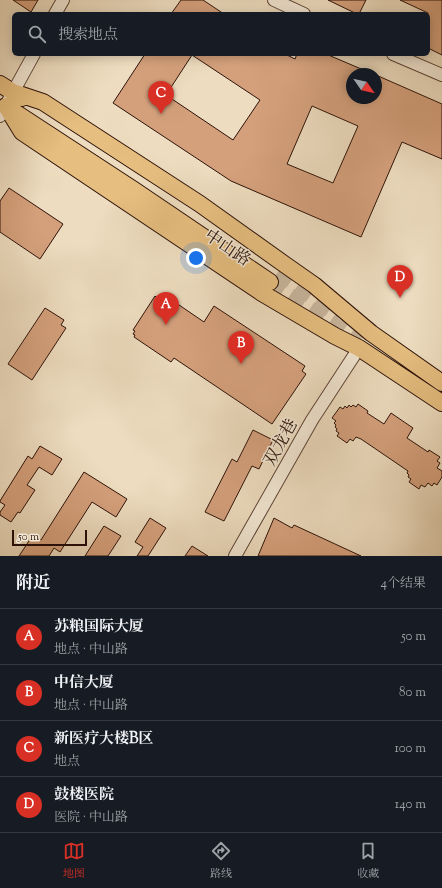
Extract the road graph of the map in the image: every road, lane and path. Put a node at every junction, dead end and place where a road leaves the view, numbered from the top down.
1 (63, 0) edge
2 (274, 0) edge
3 (56, 12) edge
4 (300, 12) edge
5 (33, 56) edge
6 (398, 56) edge
7 (442, 75) edge
8 (4, 100) edge
9 (359, 348) junction
10 (442, 383) edge
11 (442, 403) edge
12 (235, 556) edge

1 - 3 street
2 - 4 street
5 - 8 street
6 - 7 street
8 - 8 main road
8 - 9 main road, 中山路
8 - 10 main road
9 - 11 main road, 中山路
9 - 12 street, 双龙巷

